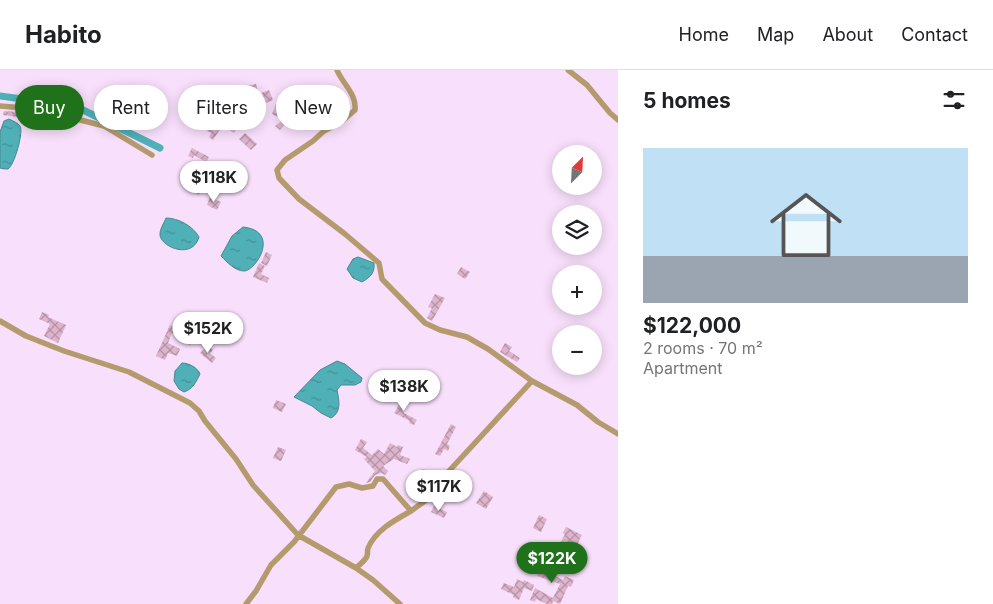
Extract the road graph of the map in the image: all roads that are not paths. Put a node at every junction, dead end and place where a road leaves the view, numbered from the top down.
1 (336, 70) edge
2 (568, 70) edge
3 (0, 106) edge
4 (618, 120) edge
5 (152, 155) dead end
6 (0, 322) edge
7 (532, 381) junction
8 (618, 434) edge
9 (411, 511) junction
10 (298, 535) junction
11 (356, 568) junction
12 (246, 604) edge
13 (400, 604) edge

1 - 7 street
2 - 4 street
3 - 5 street
6 - 10 street
7 - 8 street
7 - 9 street
9 - 10 street
9 - 11 street
10 - 11 street
10 - 12 street
11 - 13 street

